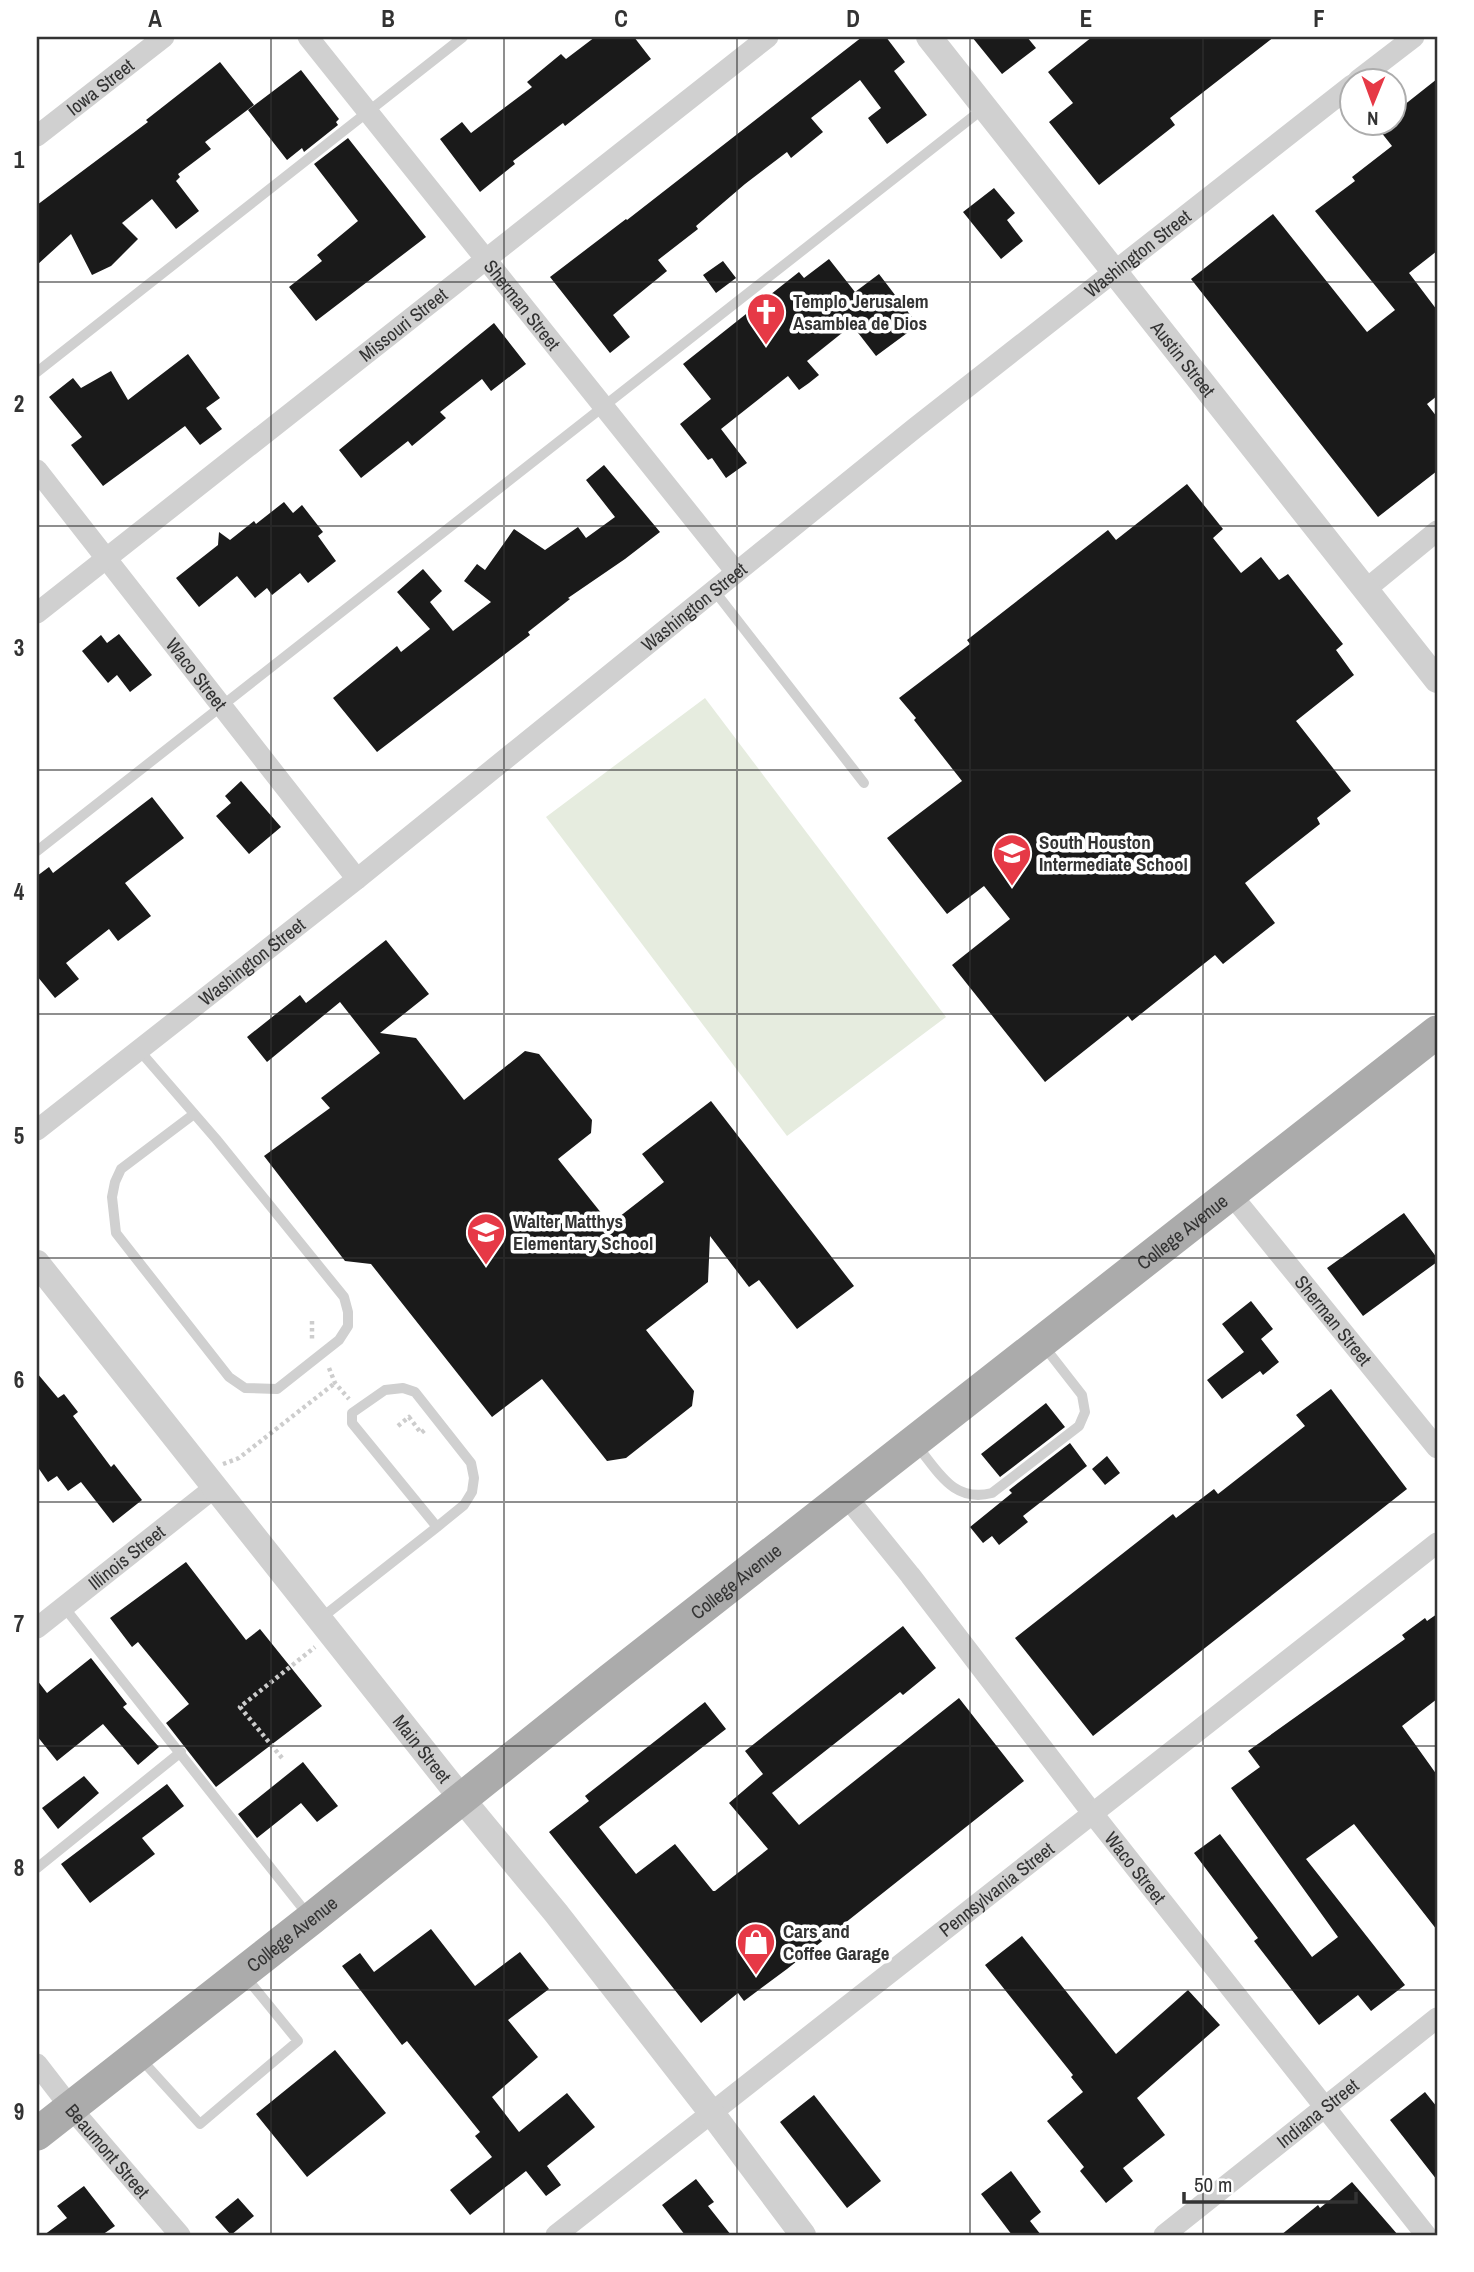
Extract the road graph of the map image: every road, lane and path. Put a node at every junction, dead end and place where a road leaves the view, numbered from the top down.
1 (163, 37) edge
2 (308, 37) edge
3 (463, 37) edge
4 (768, 37) edge
5 (929, 37) edge
6 (1413, 37) edge
7 (1375, 66) edge
8 (1338, 96) edge
9 (984, 108) junction
10 (368, 111) junction
11 (37, 136) edge
12 (485, 259) junction
13 (1114, 271) junction
14 (37, 372) edge
15 (603, 406) junction
16 (37, 470) edge
17 (1437, 531) edge
18 (106, 558) junction
19 (736, 572) junction
20 (713, 589) junction
21 (1366, 590) junction
22 (37, 613) edge
23 (1437, 680) edge
24 (222, 706) junction
25 (864, 783) dead end
26 (37, 851) edge
27 (357, 879) junction
28 (1437, 1032) edge
29 (139, 1050) junction
30 (194, 1114) junction
31 (37, 1130) edge
32 (1230, 1193) junction
33 (37, 1263) edge
34 (1041, 1342) junction
35 (335, 1383) dead end
36 (398, 1426) dead end
37 (429, 1427) dead end
38 (914, 1442) junction
39 (1437, 1448) edge
40 (208, 1480) junction
41 (846, 1496) junction
42 (437, 1527) junction
43 (1437, 1543) edge
44 (64, 1607) junction
45 (326, 1626) junction
46 (37, 1628) edge
47 (181, 1752) junction
48 (282, 1758) dead end
49 (462, 1799) junction
50 (1093, 1814) junction
51 (37, 1868) edge
52 (311, 1919) junction
53 (242, 1973) junction
54 (1437, 2018) edge
55 (137, 2055) junction
56 (37, 2063) edge
57 (1325, 2107) junction
58 (71, 2108) junction
59 (711, 2112) junction
60 (37, 2134) edge
61 (180, 2235) edge
62 (556, 2235) edge
63 (803, 2235) edge
64 (1164, 2235) edge
65 (1426, 2235) edge

1 - 11 street, Iowa Street
2 - 10 street, Sherman Street
3 - 10 lane
4 - 12 street, Missouri Street
5 - 9 street, Austin Street
6 - 7 street
8 - 13 street, Washington Street
9 - 13 street, Austin Street
9 - 15 lane
10 - 12 street, Sherman Street
10 - 14 lane
12 - 15 street, Sherman Street
12 - 18 street, Missouri Street
13 - 19 street, Washington Street
13 - 21 street, Austin Street
15 - 19 street, Sherman Street
15 - 24 lane
16 - 18 street, Waco Street
17 - 21 street
18 - 22 street, Missouri Street
18 - 24 street, Waco Street
19 - 20 street, Washington Street
20 - 25 lane
20 - 27 street, Washington Street
21 - 23 street, Austin Street
24 - 26 lane
24 - 27 street, Waco Street
27 - 29 street, Washington Street
28 - 32 main road, College Avenue
29 - 30 lane
29 - 31 street, Washington Street
30 - 30 lane
32 - 34 main road, College Avenue
32 - 39 street, Sherman Street
33 - 40 street, Main Street
34 - 38 main road, College Avenue
34 - 38 lane
35 - 40 path
36 - 37 path
38 - 41 main road, College Avenue
40 - 44 street, Illinois Street
40 - 45 street, Main Street
41 - 49 main road, College Avenue
41 - 50 street, Waco Street
42 - 42 lane
42 - 45 lane
43 - 50 street, Pennsylvania Street
44 - 46 street, Illinois Street
44 - 47 lane
45 - 48 path
45 - 49 street, Main Street
47 - 51 lane
47 - 52 lane
49 - 52 main road, College Avenue
49 - 59 street, Main Street
50 - 57 street, Waco Street
50 - 59 street, Pennsylvania Street
52 - 53 main road, College Avenue
53 - 55 main road, College Avenue
53 - 55 lane
54 - 57 street, Indiana Street
55 - 58 main road, College Avenue
56 - 58 street, Beaumont Street
57 - 64 street, Indiana Street
57 - 65 street, Waco Street
58 - 60 main road, College Avenue
58 - 61 street, Beaumont Street
59 - 62 street, Pennsylvania Street
59 - 63 street, Main Street

